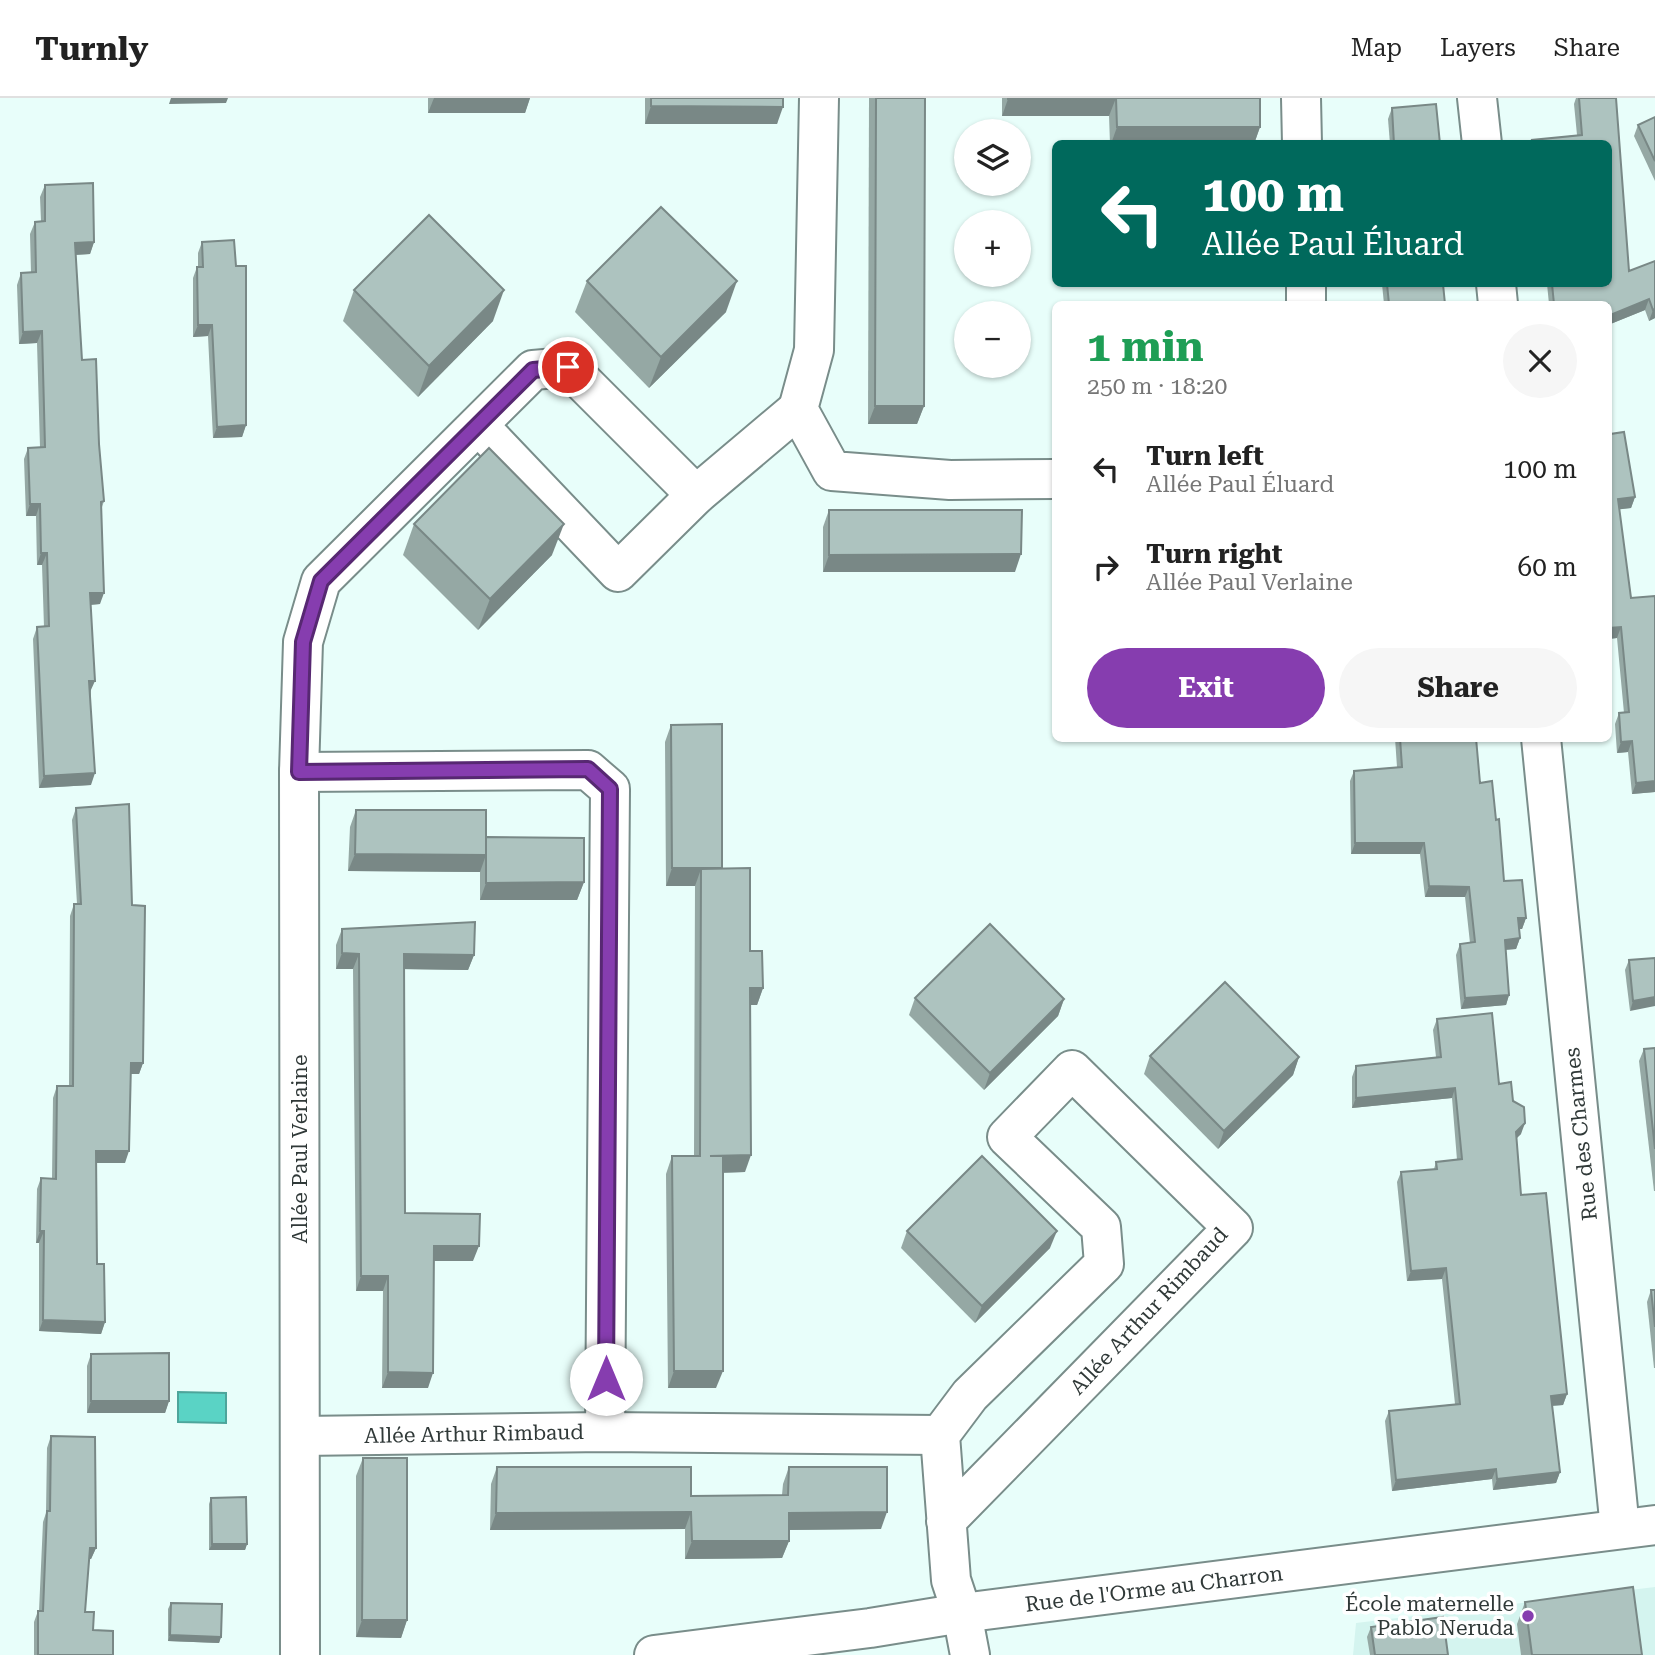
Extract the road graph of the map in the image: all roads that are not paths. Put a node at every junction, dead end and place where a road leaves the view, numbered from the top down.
1 (819, 98) edge
2 (1301, 98) edge
3 (1477, 98) edge
4 (1302, 140) edge
5 (1482, 140) edge
6 (798, 409) junction
7 (479, 426) junction
8 (1052, 480) edge
9 (696, 495) junction
10 (1541, 742) edge
11 (299, 772) junction
12 (605, 1432) junction
13 (940, 1435) junction
14 (301, 1436) junction
15 (946, 1521) junction
16 (1638, 1527) edge
17 (962, 1613) junction
18 (869, 1641) edge
19 (300, 1655) edge
20 (654, 1655) edge
21 (970, 1655) edge

1 - 6 street
2 - 4 street
3 - 5 street
6 - 8 street
6 - 9 street
7 - 9 street, Allée Paul Verlaine
7 - 9 street
7 - 11 street, Allée Paul Verlaine
10 - 16 street, Rue des Charmes
11 - 12 street
11 - 14 street, Allée Paul Verlaine
12 - 13 street, Allée Arthur Rimbaud
12 - 14 street, Allée Arthur Rimbaud
13 - 15 street
13 - 15 street, Allée Arthur Rimbaud
14 - 19 street, Allée Paul Verlaine
15 - 17 street
16 - 17 street, Rue de l'Orme au Charron
17 - 18 street, Rue de l'Orme au Charron
17 - 21 street
18 - 20 street, Rue de l'Orme au Charron

